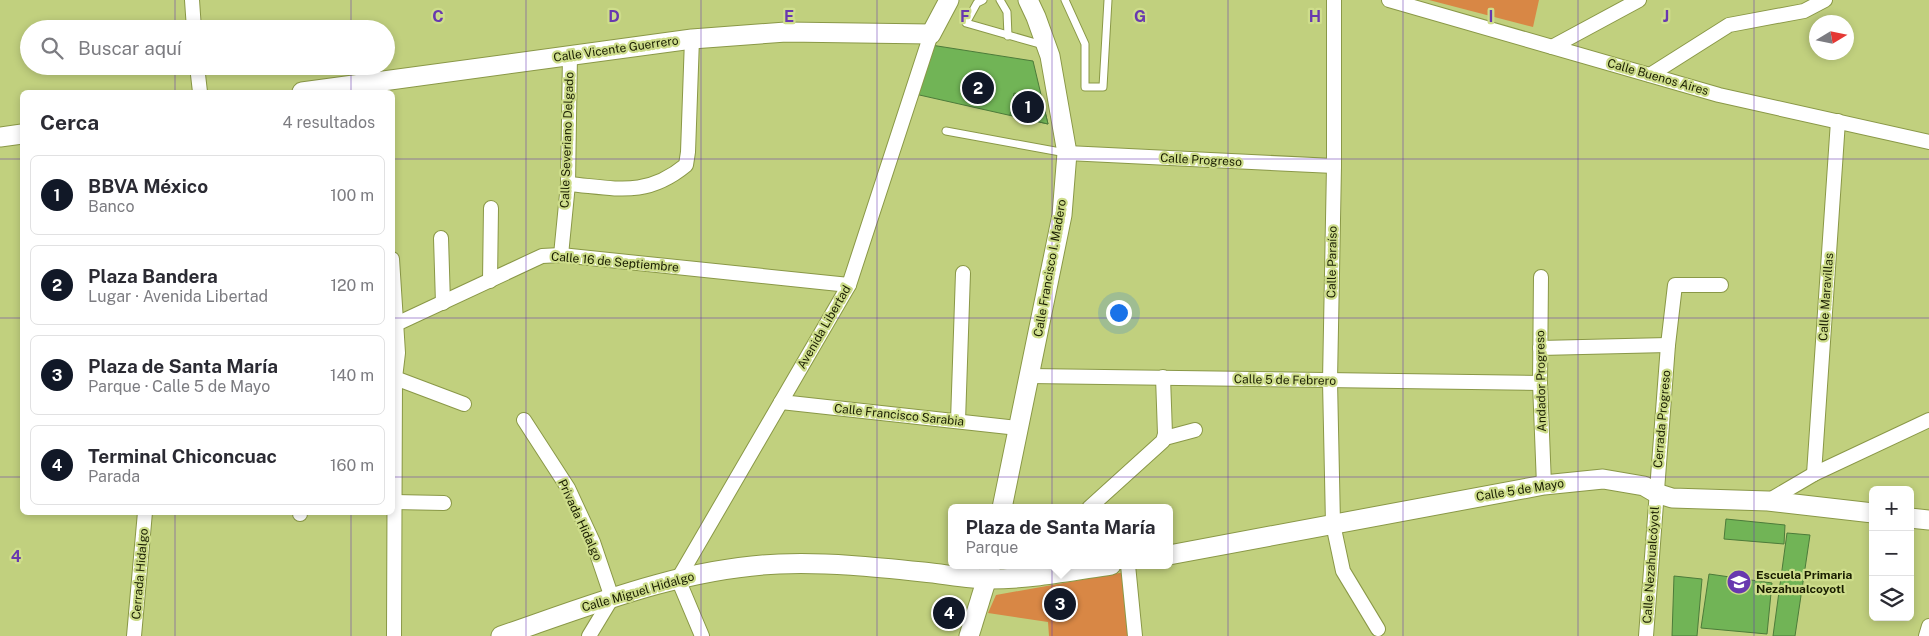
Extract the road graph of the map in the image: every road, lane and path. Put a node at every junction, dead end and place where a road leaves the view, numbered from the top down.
1 (192, 0) edge
2 (948, 0) edge
3 (983, 0) edge
4 (1000, 0) edge
5 (1028, 0) edge
6 (1065, 0) edge
7 (1108, 0) edge
8 (1334, 0) edge
9 (1389, 0) edge
10 (1639, 0) edge
11 (1825, 0) edge
12 (193, 20) edge
13 (931, 34) junction
14 (1008, 36) junction
15 (692, 39) junction
16 (1046, 46) junction
17 (1552, 47) junction
18 (570, 55) junction
19 (199, 75) edge
20 (1650, 75) junction
21 (383, 87) edge
22 (200, 90) edge
23 (334, 90) edge
24 (1838, 121) junction
25 (946, 131) dead end
26 (20, 134) edge
27 (0, 137) edge
28 (1929, 142) edge
29 (1067, 153) junction
30 (1334, 166) junction
31 (568, 184) junction
32 (491, 208) dead end
33 (441, 238) dead end
34 (561, 255) junction
35 (962, 273) dead end
36 (1542, 277) dead end
37 (490, 281) junction
38 (1721, 284) dead end
39 (850, 285) junction
40 (443, 303) junction
41 (395, 326) edge
42 (395, 333) edge
43 (1668, 344) junction
44 (1540, 348) junction
45 (395, 370) edge
46 (395, 376) edge
47 (1030, 376) junction
48 (1163, 378) junction
49 (1330, 381) junction
50 (1540, 383) junction
51 (781, 402) junction
52 (464, 404) dead end
53 (524, 420) dead end
54 (1929, 420) edge
55 (958, 422) junction
56 (1018, 428) junction
57 (1195, 430) dead end
58 (1165, 438) junction
59 (1814, 474) junction
60 (1544, 485) junction
61 (1656, 493) junction
62 (1768, 501) junction
63 (395, 502) edge
64 (444, 503) dead end
65 (1003, 504) edge
66 (1093, 504) edge
67 (1869, 514) edge
68 (145, 515) edge
69 (394, 515) edge
70 (1914, 518) edge
71 (1929, 520) edge
72 (1333, 524) junction
73 (1173, 554) edge
74 (1073, 569) edge
75 (1128, 569) edge
76 (989, 572) edge
77 (678, 579) junction
78 (612, 598) junction
79 (1929, 626) edge
80 (1378, 629) dead end
81 (134, 636) edge
82 (394, 636) edge
83 (501, 636) edge
84 (589, 636) edge
85 (702, 636) edge
86 (970, 636) edge
87 (1135, 636) edge
88 (1646, 636) edge
89 (1926, 636) edge

1 - 12 street
2 - 13 main road, Avenida Libertad
3 - 14 lane
4 - 14 lane
5 - 16 main road, Calle Francisco I. Madero
6 - 7 lane
8 - 30 street, Calle Paraíso
9 - 17 street, Calle Buenos Aires
10 - 17 street
11 - 20 street
13 - 15 main road, Calle Vicente Guerrero
13 - 39 street, Avenida Libertad
14 - 16 lane
15 - 18 main road, Calle Vicente Guerrero
15 - 31 street
16 - 29 main road, Calle Francisco I. Madero
17 - 20 street, Calle Buenos Aires
18 - 21 main road, Calle Vicente Guerrero
18 - 31 street, Calle Severiano Delgado
19 - 22 street
20 - 24 street, Calle Buenos Aires
21 - 23 main road, Calle Vicente Guerrero
24 - 28 street, Calle Buenos Aires
24 - 59 street, Calle Maravillas
25 - 29 lane
26 - 27 main road
29 - 30 street, Calle Progreso
29 - 47 main road, Calle Francisco I. Madero
30 - 49 street, Calle Paraíso
31 - 34 street, Calle Severiano Delgado
32 - 37 street
33 - 40 street
34 - 37 street, Calle 16 de Septiembre
34 - 39 street, Calle 16 de Septiembre
35 - 55 street
36 - 44 street, Andador Progreso
37 - 40 street, Calle 16 de Septiembre
38 - 43 street, Cerrada Progreso
39 - 51 street, Avenida Libertad
40 - 41 street, Calle 16 de Septiembre
42 - 45 street
43 - 44 street
43 - 61 street, Cerrada Progreso
44 - 50 street, Andador Progreso
46 - 52 street
47 - 48 street, Calle 5 de Febrero
47 - 56 main road, Calle Francisco I. Madero
48 - 49 street, Calle 5 de Febrero
48 - 58 street
49 - 50 street, Calle 5 de Febrero
49 - 72 street, Calle Paraíso
50 - 60 street, Andador Progreso
51 - 55 street, Calle Francisco Sarabia
51 - 77 street, Avenida Libertad
53 - 78 street, Privada Hidalgo
54 - 59 street
55 - 56 street, Calle Francisco Sarabia
56 - 65 main road, Calle Francisco I. Madero
57 - 58 street
58 - 66 street
59 - 62 street
60 - 61 main road, Calle 5 de Mayo
60 - 72 main road, Calle 5 de Mayo
61 - 62 main road, Calle 5 de Mayo
61 - 88 street, Calle Nezahualcóyotl
62 - 67 main road, Calle 5 de Mayo
63 - 64 street
68 - 81 street, Cerrada Hidalgo
69 - 82 street
70 - 71 main road
72 - 73 main road, Calle 5 de Mayo
72 - 80 street, Calle Paraíso
74 - 76 main road
75 - 87 street
76 - 77 main road, Calle Miguel Hidalgo
76 - 86 main road
77 - 78 main road, Calle Miguel Hidalgo
77 - 85 street
78 - 83 main road, Calle Miguel Hidalgo
78 - 84 street
79 - 89 street

